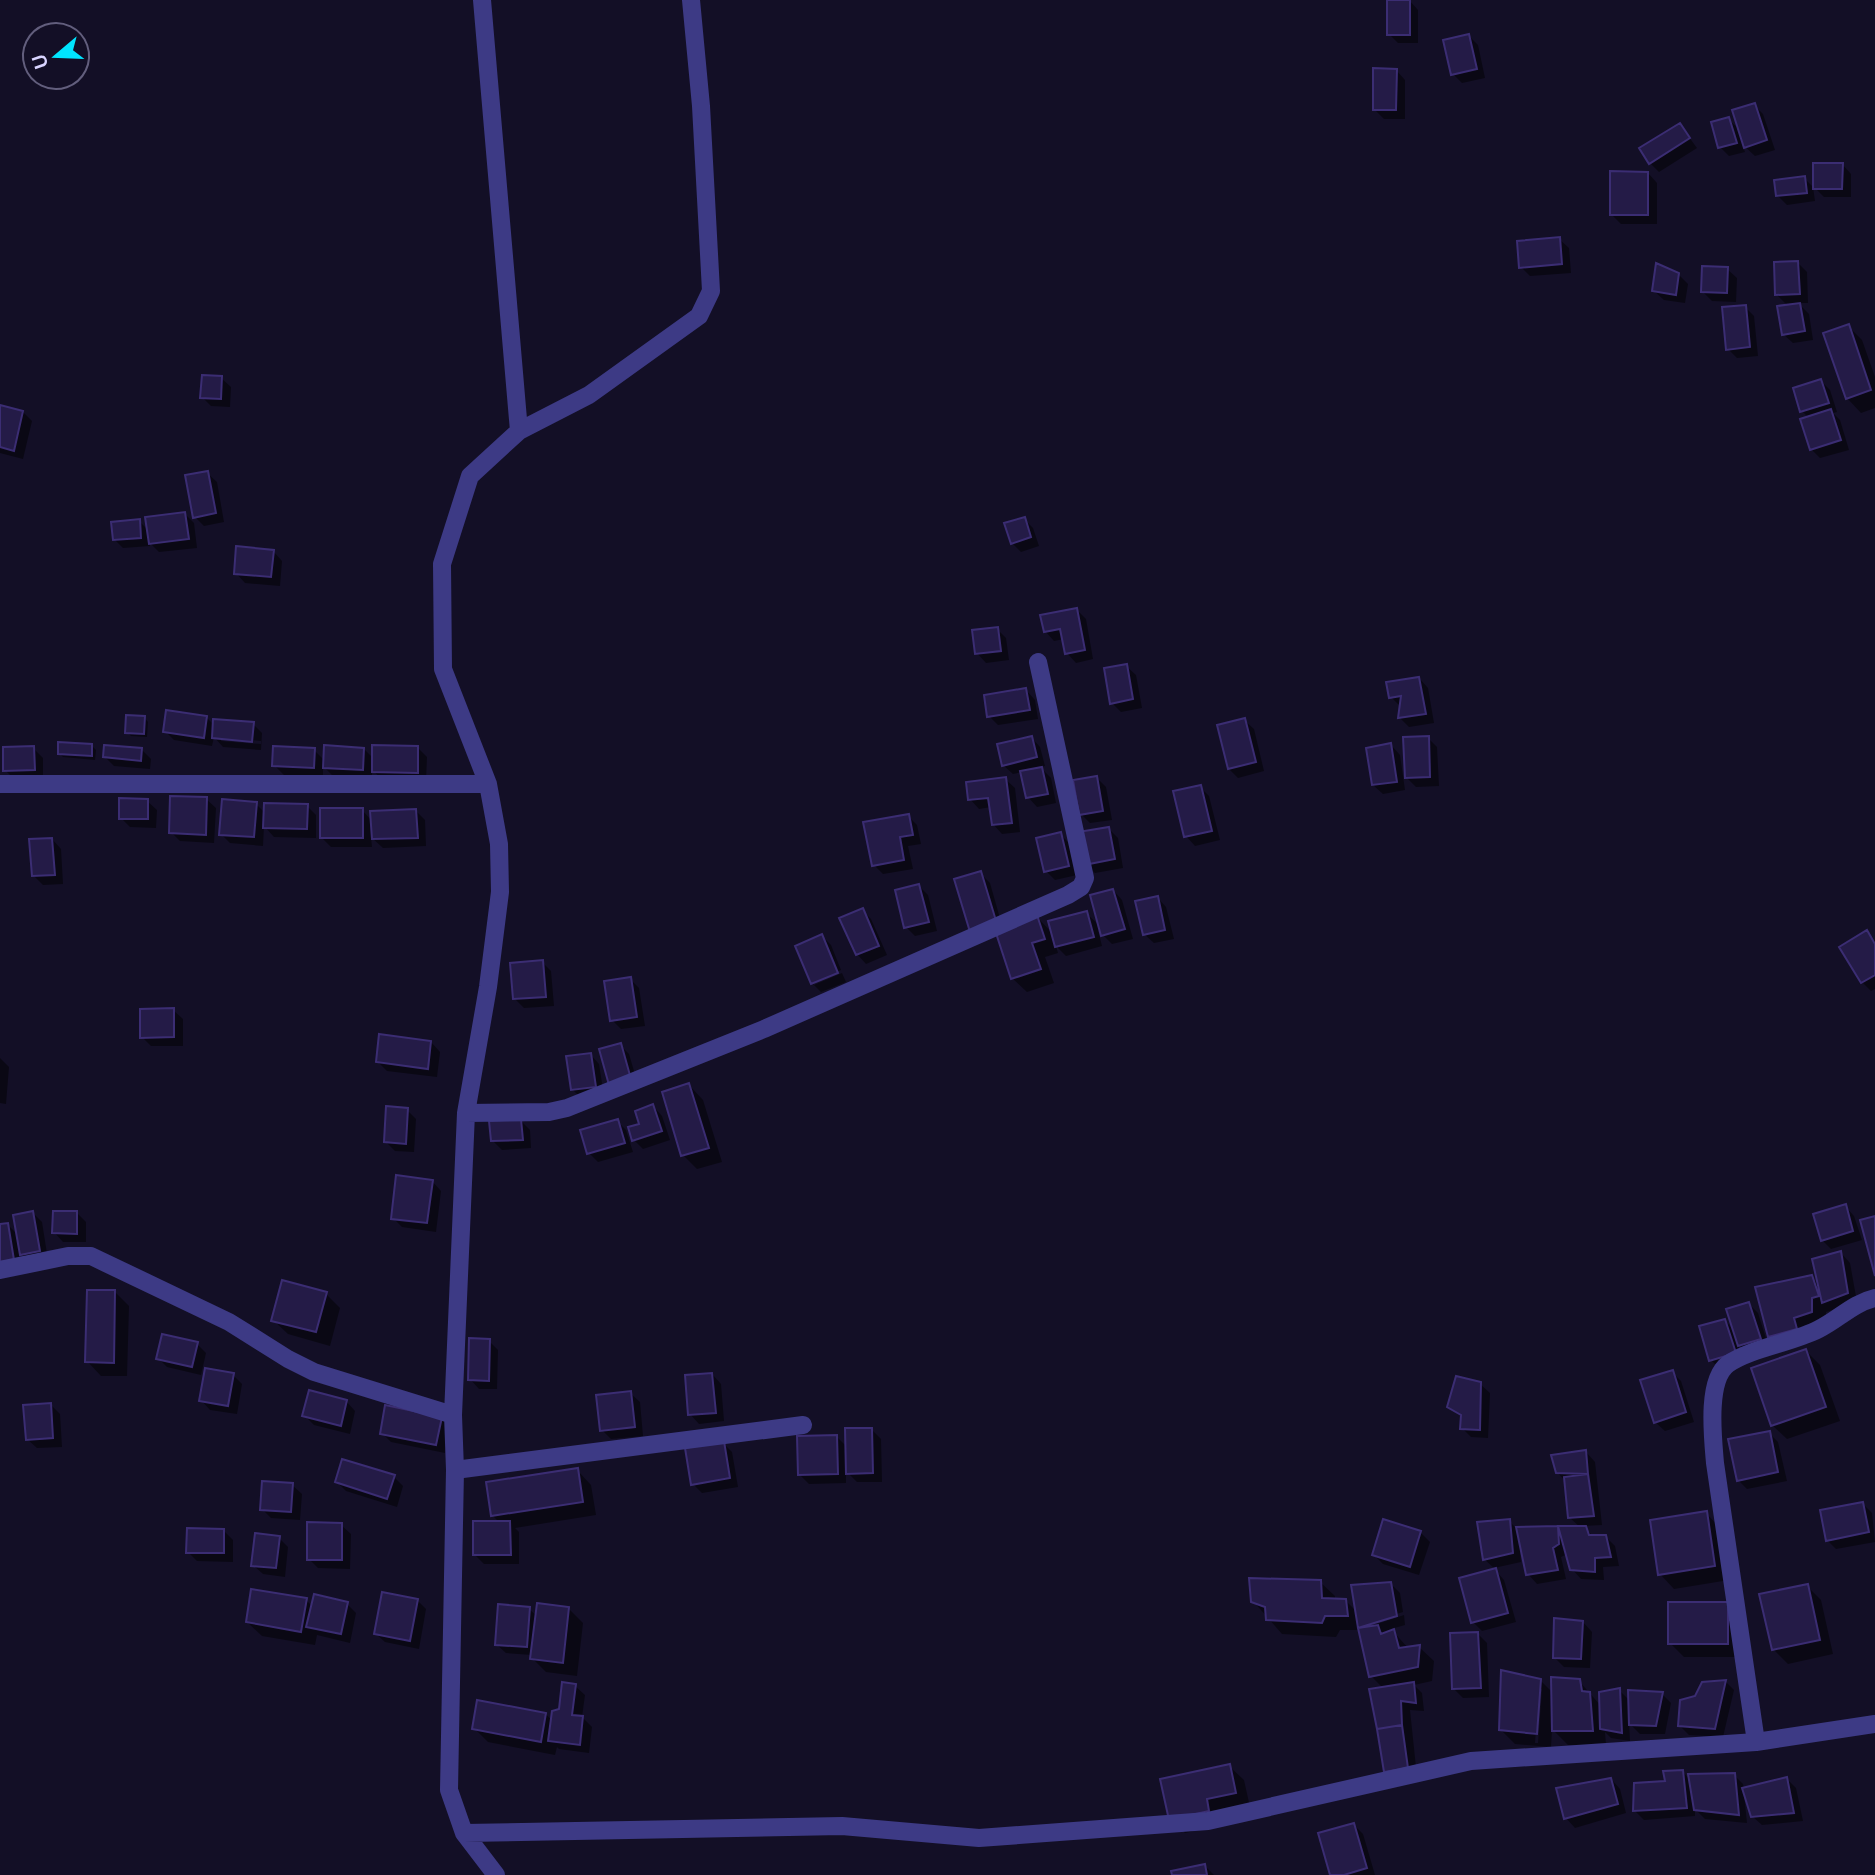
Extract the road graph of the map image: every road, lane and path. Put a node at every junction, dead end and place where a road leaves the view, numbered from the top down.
1 (482, 0) edge
2 (691, 0) edge
3 (519, 431) junction
4 (1038, 662) dead end
5 (0, 784) edge
6 (488, 784) junction
7 (466, 1113) junction
8 (0, 1270) edge
9 (1875, 1298) edge
10 (453, 1415) junction
11 (803, 1425) dead end
12 (455, 1470) junction
13 (1875, 1724) edge
14 (1756, 1742) junction
15 (464, 1833) junction
16 (496, 1875) edge

1 - 3 street
2 - 3 street
3 - 6 street
4 - 7 street
5 - 6 street
6 - 7 street
7 - 10 street
8 - 10 street
9 - 14 street
10 - 12 street
11 - 12 street
12 - 15 street
13 - 14 street
14 - 15 street
15 - 16 street

